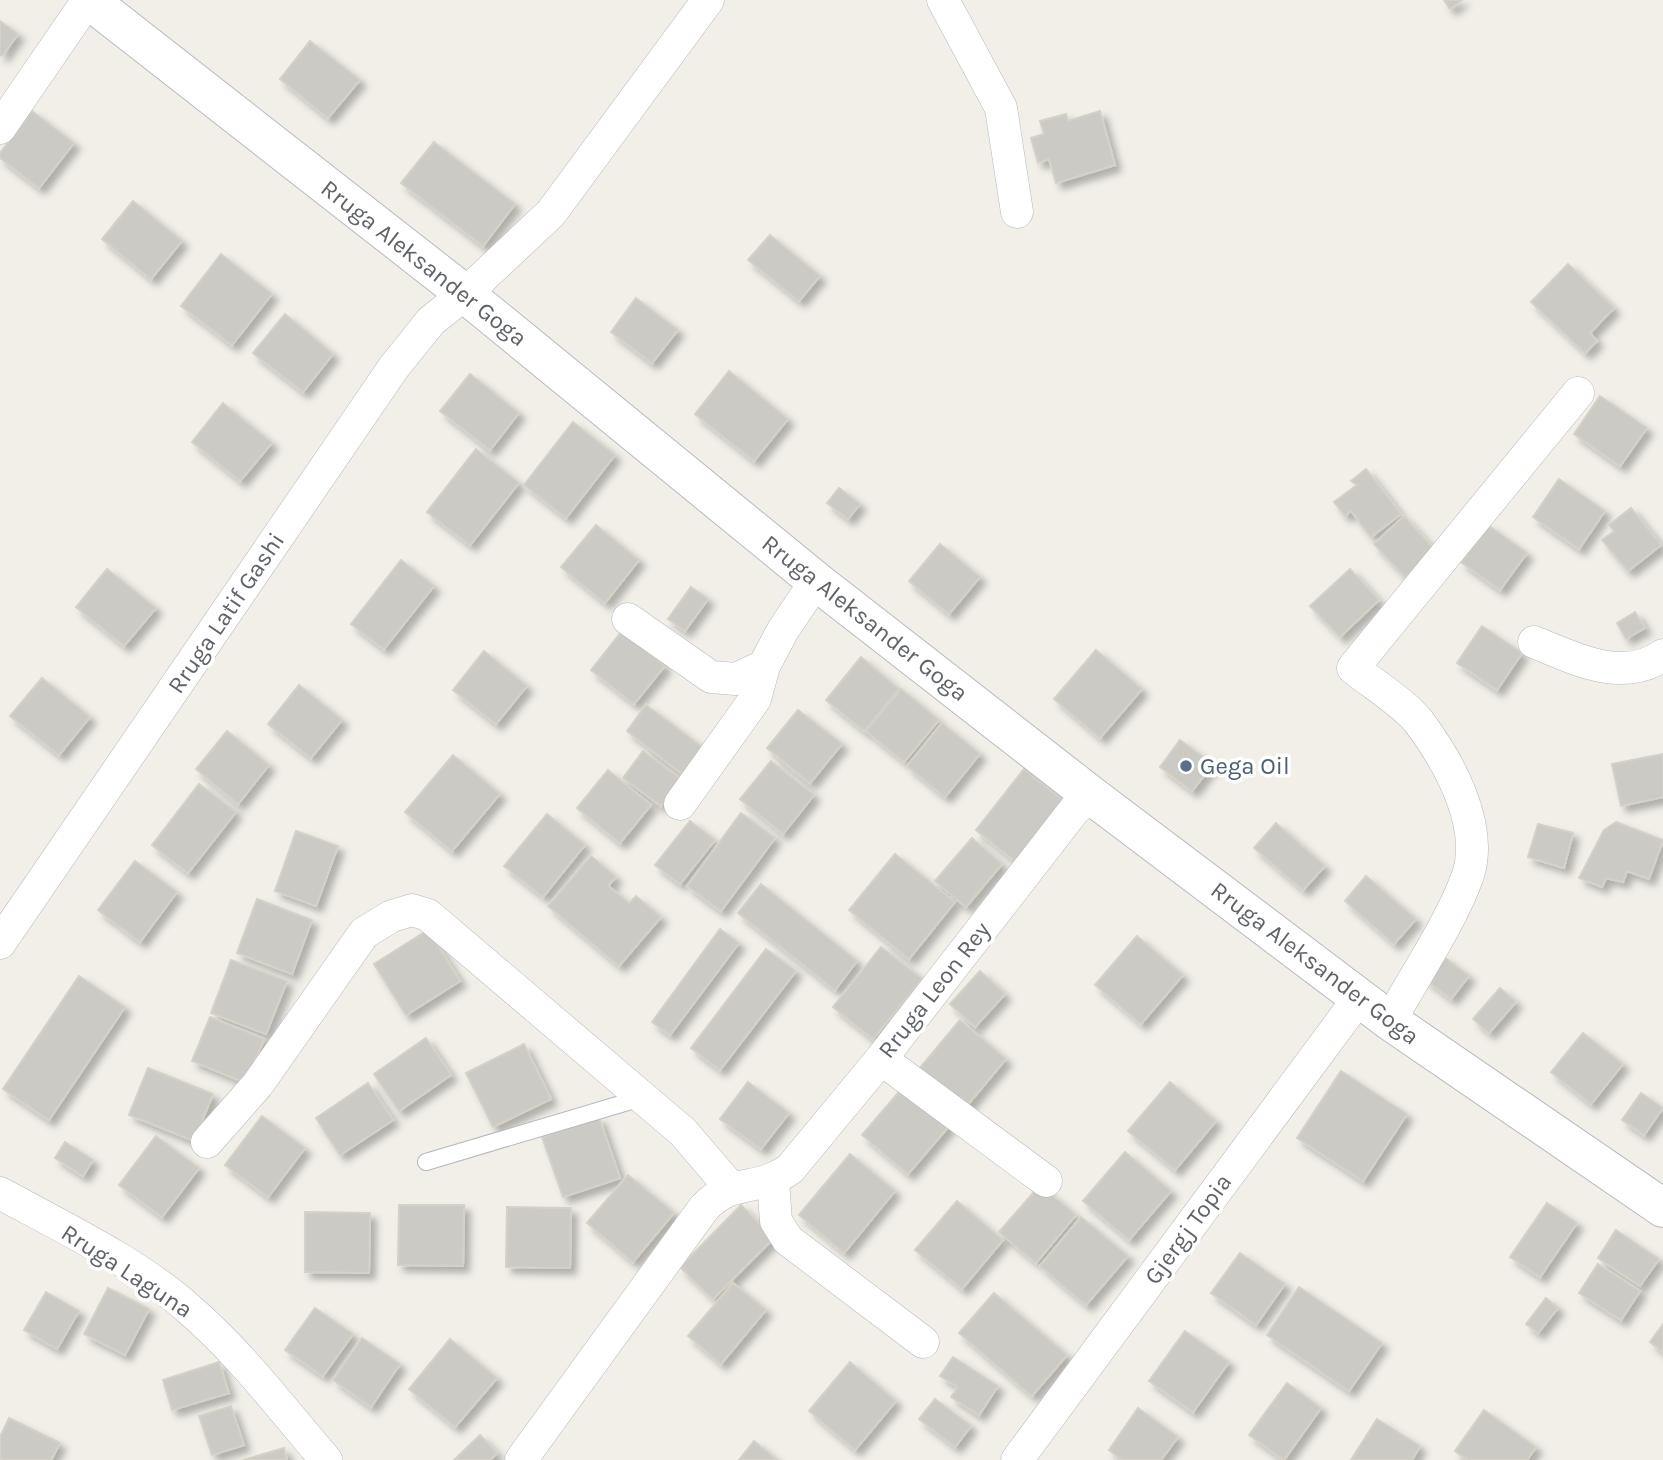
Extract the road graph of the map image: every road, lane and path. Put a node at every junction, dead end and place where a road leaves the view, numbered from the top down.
1 (89, 0) edge
2 (708, 0) edge
3 (943, 0) edge
4 (0, 128) edge
5 (1017, 212) dead end
6 (465, 294) junction
7 (1578, 393) dead end
8 (816, 581) junction
9 (628, 619) dead end
10 (1534, 642) dead end
11 (1663, 655) edge
12 (764, 666) junction
13 (1092, 796) junction
14 (680, 804) dead end
15 (0, 943) edge
16 (1359, 999) junction
17 (1390, 1021) junction
18 (881, 1059) junction
19 (641, 1098) junction
20 (206, 1142) dead end
21 (426, 1162) dead end
22 (773, 1181) junction
23 (1046, 1181) dead end
24 (730, 1187) junction
25 (0, 1193) edge
26 (1663, 1208) edge
27 (923, 1342) dead end
28 (326, 1460) edge
29 (521, 1460) edge
30 (1017, 1460) edge

1 - 4 street
1 - 6 main road, Rruga Aleksander Goga
2 - 6 street, Rruga Latif Gashi
3 - 5 street
6 - 8 main road, Rruga Aleksander Goga
6 - 15 street, Rruga Latif Gashi
7 - 17 street
8 - 12 street
8 - 13 main road, Rruga Aleksander Goga
9 - 12 street
10 - 11 street
12 - 14 street
13 - 16 main road, Rruga Aleksander Goga
13 - 18 street, Rruga Leon Rey
16 - 17 main road, Rruga Aleksander Goga
16 - 30 street, Gjergj Topia
17 - 26 main road, Rruga Aleksander Goga
18 - 22 street, Rruga Leon Rey
18 - 23 street
19 - 20 street
19 - 21 lane
19 - 24 street
22 - 24 street
22 - 27 street
24 - 29 street
25 - 28 street, Rruga Laguna

